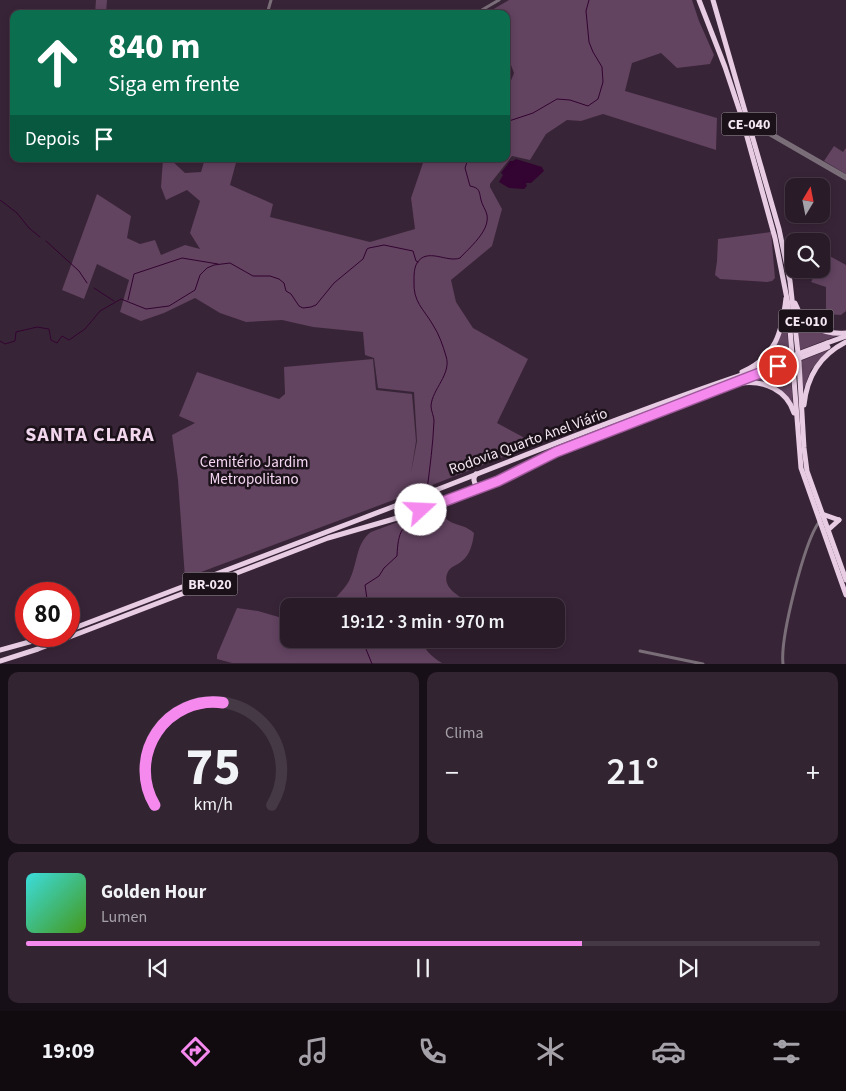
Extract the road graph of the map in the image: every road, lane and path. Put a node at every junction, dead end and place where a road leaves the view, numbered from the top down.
1 (499, 0) edge
2 (699, 0) edge
3 (713, 0) edge
4 (482, 10) edge
5 (747, 119) junction
6 (750, 128) junction
7 (770, 134) junction
8 (844, 177) edge
9 (790, 281) junction
10 (786, 293) junction
11 (846, 334) edge
12 (846, 341) edge
13 (827, 345) junction
14 (749, 375) junction
15 (716, 383) junction
16 (731, 385) junction
17 (605, 425) junction
18 (800, 426) junction
19 (609, 432) junction
20 (476, 473) junction
21 (483, 486) junction
22 (399, 504) junction
23 (822, 514) junction
24 (404, 516) junction
25 (819, 522) junction
26 (828, 530) junction
27 (846, 580) edge
28 (846, 595) edge
29 (140, 603) junction
30 (144, 610) junction
31 (96, 619) junction
32 (80, 626) edge
33 (100, 626) junction
34 (15, 646) edge
35 (0, 650) edge
36 (641, 650) dead end
37 (2, 661) edge
38 (703, 664) edge
39 (783, 664) edge

1 - 4 street
2 - 10 highway, CE-040
3 - 5 highway, CE-040
5 - 6 highway, CE-040
5 - 7 street
6 - 7 street
6 - 9 highway, CE-040
7 - 8 street
9 - 11 highway, CE-010
9 - 18 highway, CE-040
10 - 15 highway
10 - 18 highway, CE-040
11 - 13 highway, BR-020
12 - 13 highway, BR-020
12 - 18 highway
13 - 14 highway, BR-020, bridge
14 - 15 highway, BR-020
14 - 16 highway, BR-020
15 - 17 highway, Rodovia Quarto Anel Viário / BR-020
16 - 18 highway, BR-020
16 - 19 highway, Rodovia Quarto Anel Viário / BR-020
17 - 19 highway
17 - 20 highway, Rodovia Quarto Anel Viário / BR-020
18 - 23 highway, CE-040
18 - 25 highway, CE-040
19 - 21 highway, Rodovia Quarto Anel Viário / BR-020
20 - 21 highway
20 - 22 highway, Rodovia Quarto Anel Viário / BR-020
21 - 24 highway, Rodovia Quarto Anel Viário / BR-020
22 - 24 highway
22 - 29 highway, Rodovia Quarto Anel Viário / BR-020
23 - 26 highway, CE-040
23 - 26 highway
24 - 30 highway, Rodovia Quarto Anel Viário / BR-020
25 - 28 highway, CE-040
25 - 39 street
26 - 27 highway, CE-040
29 - 30 highway
29 - 31 highway, Rodovia Quarto Anel Viário / BR-020
30 - 33 highway, Rodovia Quarto Anel Viário / BR-020
31 - 32 highway, Rodovia Quarto Anel Viário / BR-020
31 - 33 highway
33 - 37 highway, Rodovia Quarto Anel Viário / BR-020
34 - 35 highway
36 - 38 street

